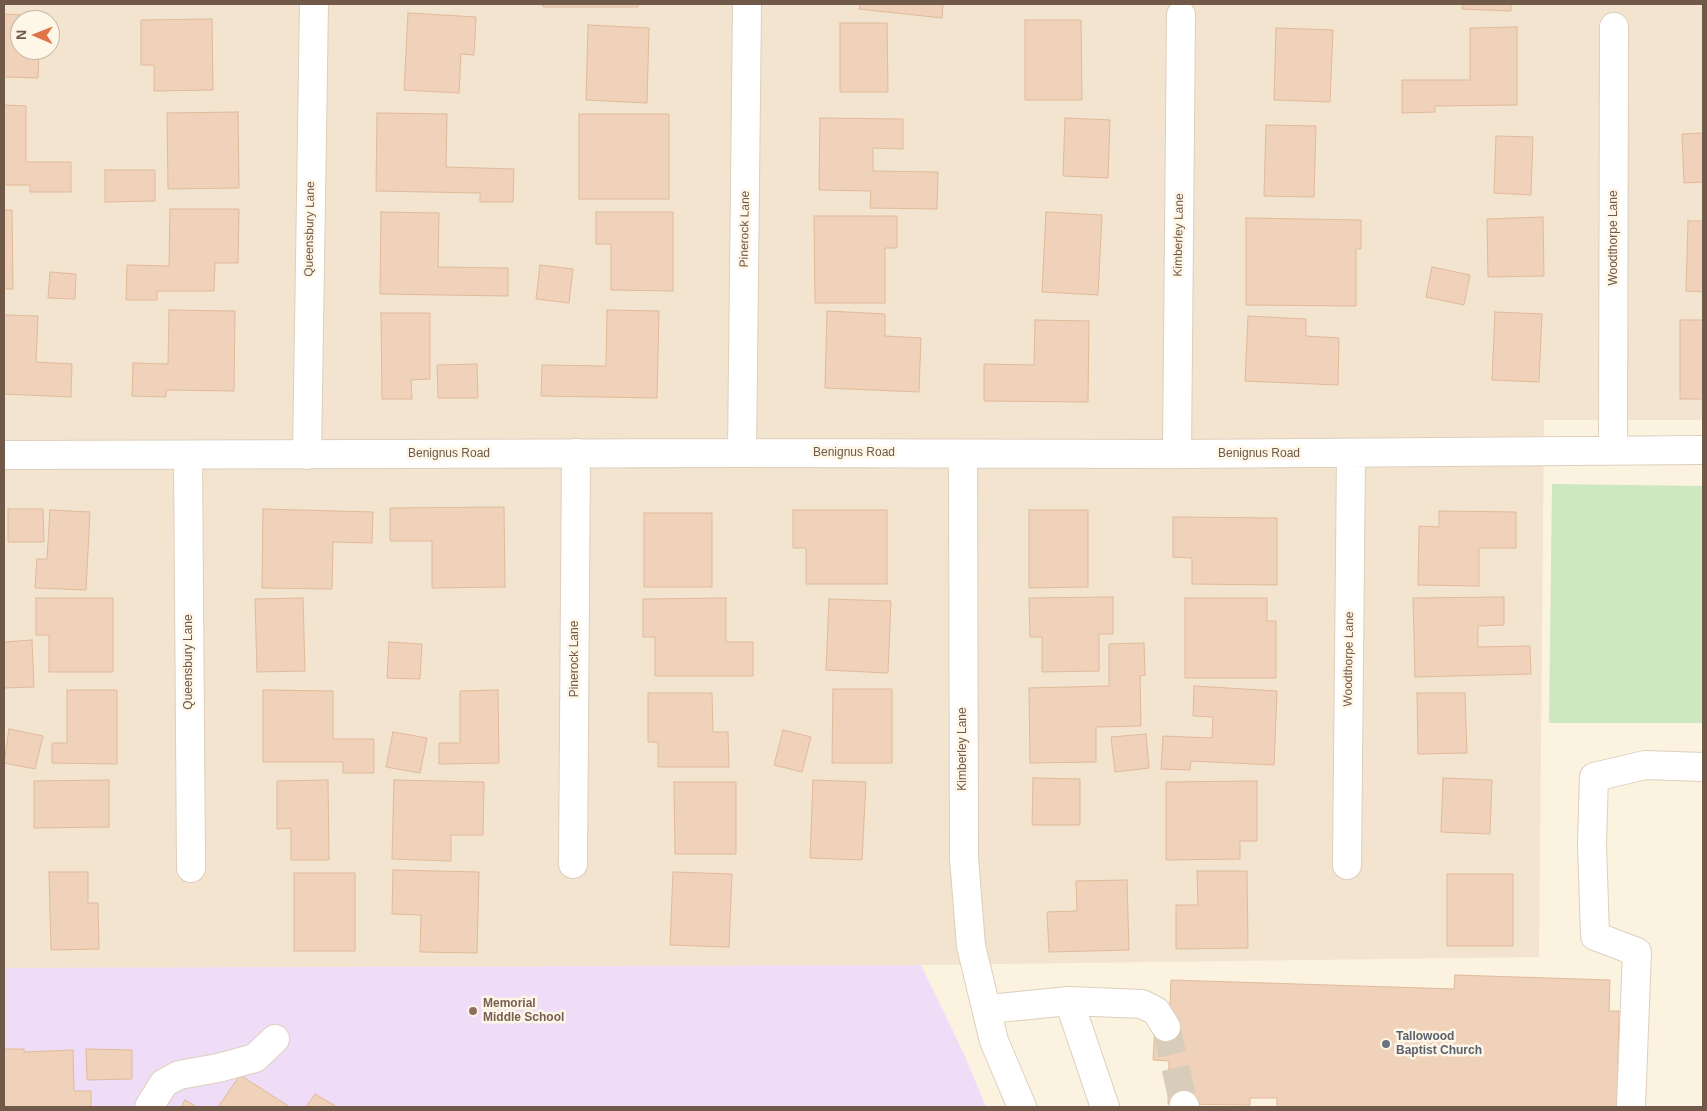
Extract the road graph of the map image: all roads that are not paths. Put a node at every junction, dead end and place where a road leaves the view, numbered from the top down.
1 (314, 4) edge
2 (747, 5) edge
3 (1181, 15) dead end
4 (1614, 27) dead end
5 (1613, 450) junction
6 (1703, 450) edge
7 (576, 453) junction
8 (742, 453) junction
9 (1351, 453) junction
10 (963, 454) junction
11 (1177, 454) junction
12 (4, 455) edge
13 (307, 455) junction
14 (188, 456) junction
15 (1703, 767) edge
16 (573, 864) dead end
17 (1347, 865) dead end
18 (190, 868) dead end
19 (1069, 1001) junction
20 (987, 1012) junction
21 (1166, 1027) tunnel mouth
22 (275, 1039) dead end
23 (149, 1107) edge
24 (1022, 1107) edge
25 (1105, 1107) edge
26 (1631, 1107) edge

1 - 13 street, Queensbury Lane
2 - 8 street, Pinerock Lane
3 - 11 street, Kimberley Lane
4 - 5 street, Woodthorpe Lane
5 - 6 street, Benignus Road
5 - 9 street, Benignus Road
7 - 8 street, Benignus Road
7 - 13 street, Benignus Road
7 - 16 street, Pinerock Lane
8 - 10 street, Benignus Road
9 - 11 street, Benignus Road
9 - 17 street, Woodthorpe Lane
10 - 11 street, Benignus Road
10 - 20 street, Kimberley Lane
12 - 14 street, Benignus Road
13 - 14 street, Benignus Road
14 - 18 street, Queensbury Lane
15 - 26 street
19 - 20 street
19 - 21 street
19 - 25 street
20 - 24 street, Kimberley Lane
22 - 23 street

